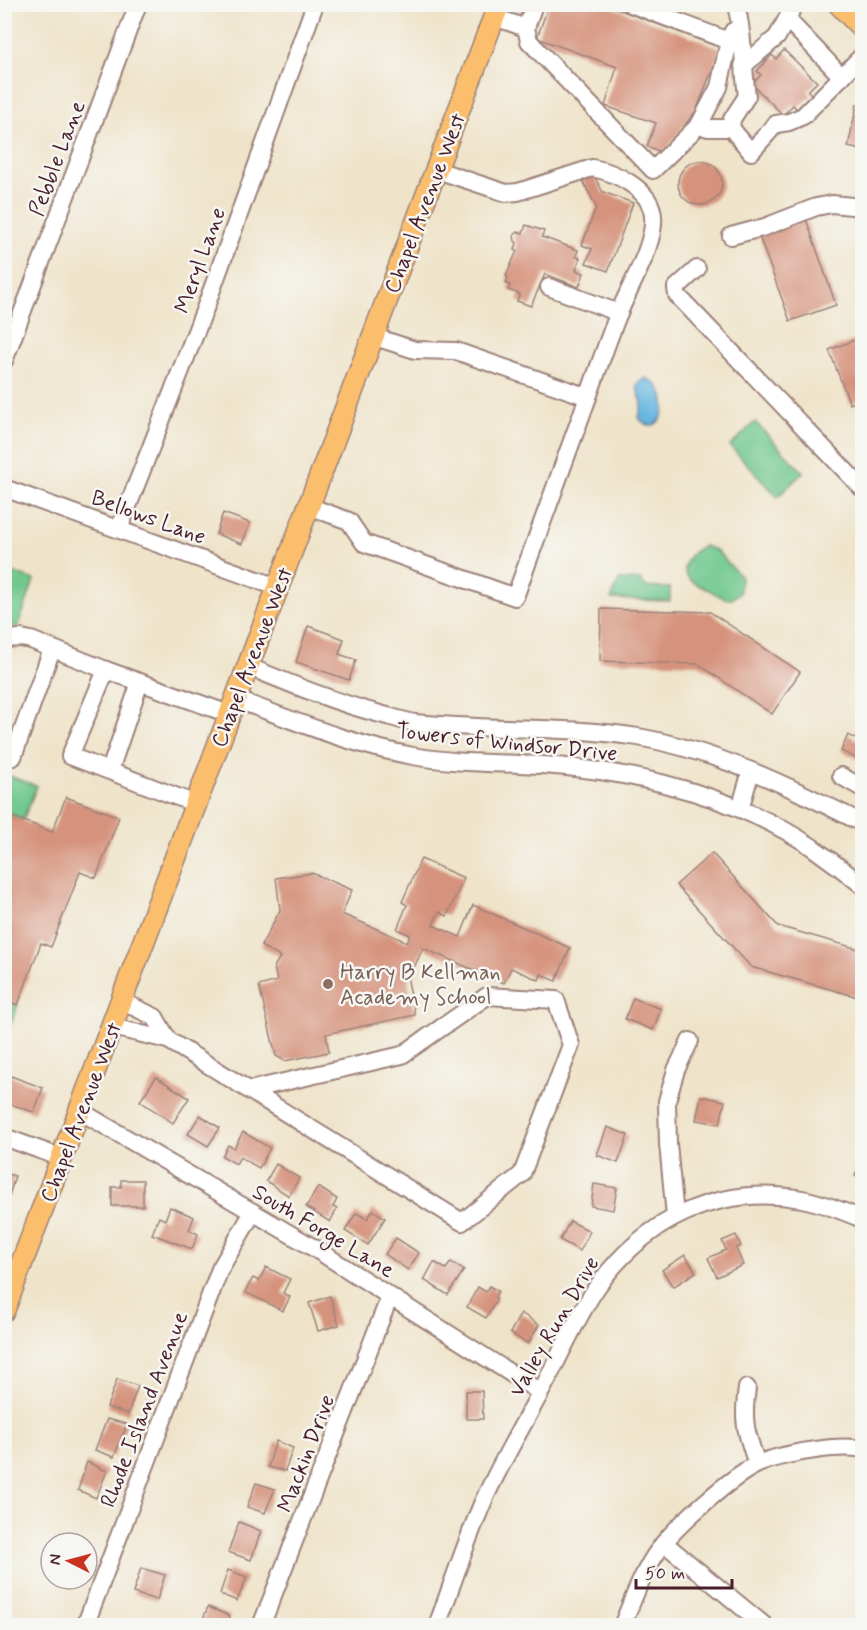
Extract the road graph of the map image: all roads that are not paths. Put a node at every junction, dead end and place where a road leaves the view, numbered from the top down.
1 (138, 4) edge
2 (315, 4) edge
3 (534, 4) edge
4 (839, 4) edge
5 (636, 5) edge
6 (740, 9) edge
7 (496, 11) edge
8 (791, 11) edge
9 (526, 28) junction
10 (862, 28) edge
11 (729, 41) junction
12 (862, 57) edge
13 (743, 66) junction
14 (842, 77) junction
15 (699, 125) junction
16 (731, 128) junction
17 (437, 170) junction
18 (862, 207) edge
19 (731, 237) dead end
20 (697, 269) dead end
21 (549, 288) dead end
22 (619, 313) junction
23 (372, 336) junction
24 (4, 361) edge
25 (588, 397) junction
26 (4, 488) edge
27 (862, 488) edge
28 (308, 506) junction
29 (119, 529) junction
30 (277, 587) junction
31 (4, 639) edge
32 (52, 649) junction
33 (248, 666) junction
34 (106, 670) junction
35 (140, 682) junction
36 (232, 706) junction
37 (13, 757) dead end
38 (110, 770) junction
39 (751, 771) junction
40 (841, 776) dead end
41 (862, 788) edge
42 (196, 804) junction
43 (740, 809) junction
44 (862, 822) edge
45 (862, 885) edge
46 (121, 1001) junction
47 (112, 1027) junction
48 (168, 1040) junction
49 (690, 1041) dead end
50 (249, 1090) junction
51 (80, 1111) junction
52 (4, 1137) edge
53 (62, 1158) junction
54 (253, 1212) junction
55 (675, 1216) junction
56 (862, 1218) edge
57 (390, 1296) junction
58 (4, 1310) edge
59 (747, 1388) dead end
60 (540, 1392) junction
61 (862, 1449) edge
62 (757, 1464) junction
63 (664, 1543) junction
64 (85, 1626) edge
65 (261, 1626) edge
66 (437, 1626) edge
67 (622, 1626) edge
68 (765, 1626) edge

1 - 24 street, Pebble Lane
2 - 29 street, Meryl Lane
3 - 9 street
4 - 10 main road
5 - 11 street
6 - 11 street
6 - 13 street
7 - 9 street
7 - 17 main road, Chapel Avenue West
8 - 13 street
8 - 14 street
9 - 15 street
11 - 15 street
12 - 14 street
13 - 16 street
14 - 16 street
15 - 16 street
17 - 22 street
17 - 23 main road, Chapel Avenue West
18 - 19 street
20 - 27 street
21 - 22 street
22 - 25 street
23 - 25 street
23 - 28 main road, Chapel Avenue West
25 - 28 street
26 - 29 street, Bellows Lane
28 - 30 main road, Chapel Avenue West
29 - 30 street, Bellows Lane
30 - 33 main road, Chapel Avenue West
31 - 32 street, Towers of Windsor Drive
32 - 34 street, Towers of Windsor Drive
32 - 37 street
33 - 36 main road, Chapel Avenue West
33 - 39 street, Towers of Windsor Drive
34 - 35 street, Towers of Windsor Drive
34 - 38 street
35 - 36 street, Towers of Windsor Drive
35 - 38 street
36 - 42 main road, Chapel Avenue West
36 - 43 street, Towers of Windsor Drive
38 - 42 street
39 - 43 street
39 - 44 street, Towers of Windsor Drive
40 - 41 street
42 - 46 main road, Chapel Avenue West
43 - 45 street, Towers of Windsor Drive
46 - 47 main road, Chapel Avenue West
46 - 48 street
47 - 48 street
47 - 51 main road, Chapel Avenue West
48 - 50 street
49 - 55 street
50 - 50 street
51 - 53 main road, Chapel Avenue West
51 - 54 street, South Forge Lane
52 - 53 street
53 - 58 main road, Chapel Avenue West
54 - 57 street, South Forge Lane
54 - 64 street, Rhode Island Avenue
55 - 56 street, Valley Run Drive
55 - 60 street, Valley Run Drive
57 - 60 street, South Forge Lane
57 - 65 street, Mackin Drive
59 - 62 street
60 - 66 street, Valley Run Drive
61 - 62 street
62 - 63 street
63 - 67 street
63 - 68 street

